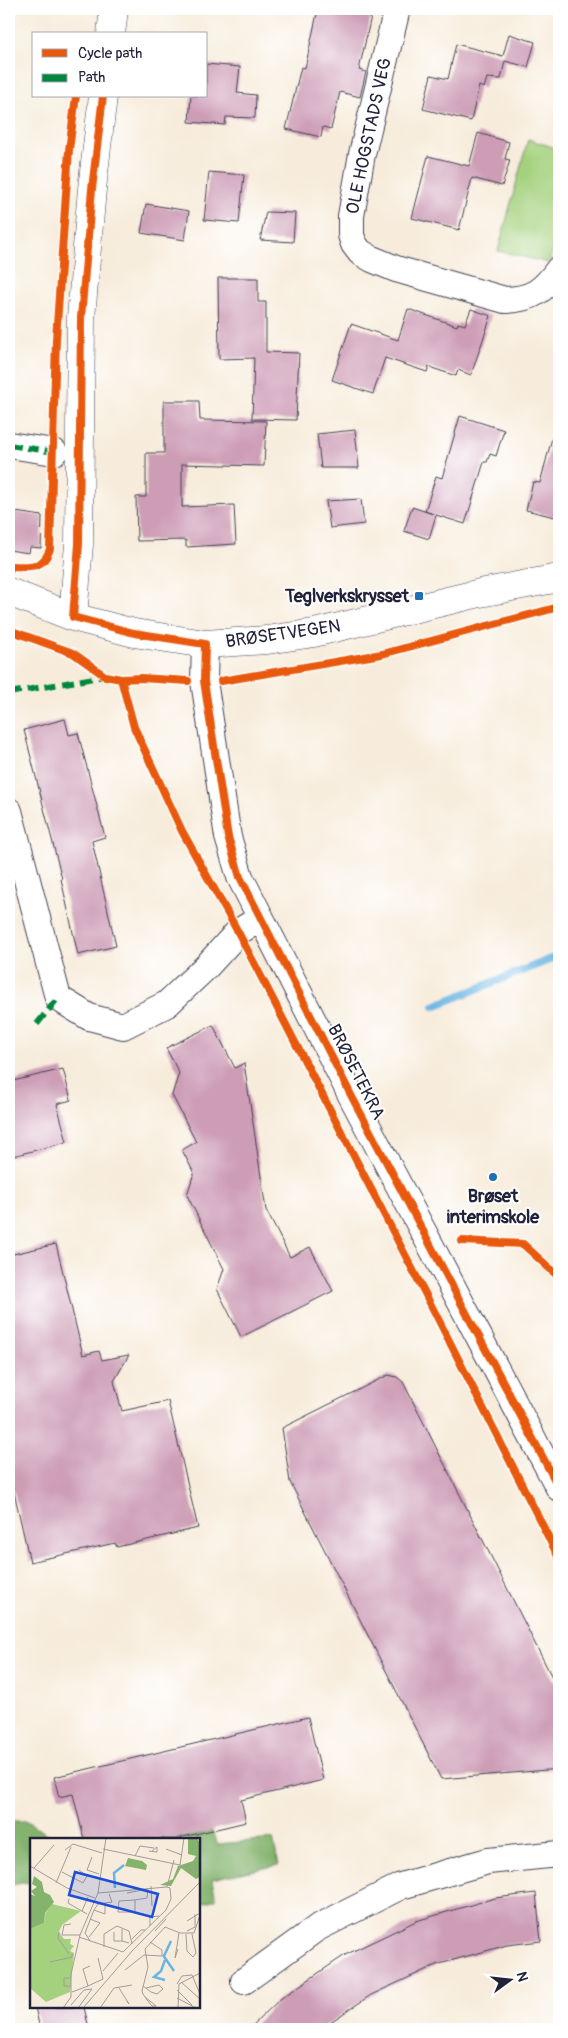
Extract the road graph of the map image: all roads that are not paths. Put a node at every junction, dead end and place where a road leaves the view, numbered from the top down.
1 (114, 9) edge
2 (397, 9) edge
3 (111, 32) edge
4 (103, 98) edge
5 (559, 269) edge
6 (9, 445) edge
7 (54, 452) dead end
8 (559, 578) edge
9 (9, 592) edge
10 (73, 616) junction
11 (204, 644) junction
12 (9, 812) edge
13 (17, 878) edge
14 (261, 918) junction
15 (559, 1488) edge
16 (559, 1854) edge
17 (244, 1981) dead end

1 - 3 street
2 - 5 street, OLE HOGSTADS VEG
4 - 10 street
6 - 7 street
8 - 11 street, BRØSETVEGEN
9 - 10 street, BRØSETVEGEN
10 - 11 street, BRØSETVEGEN
11 - 14 street, BRØSETEKRA
12 - 13 street
13 - 14 street
14 - 15 street, BRØSETEKRA
16 - 17 street

